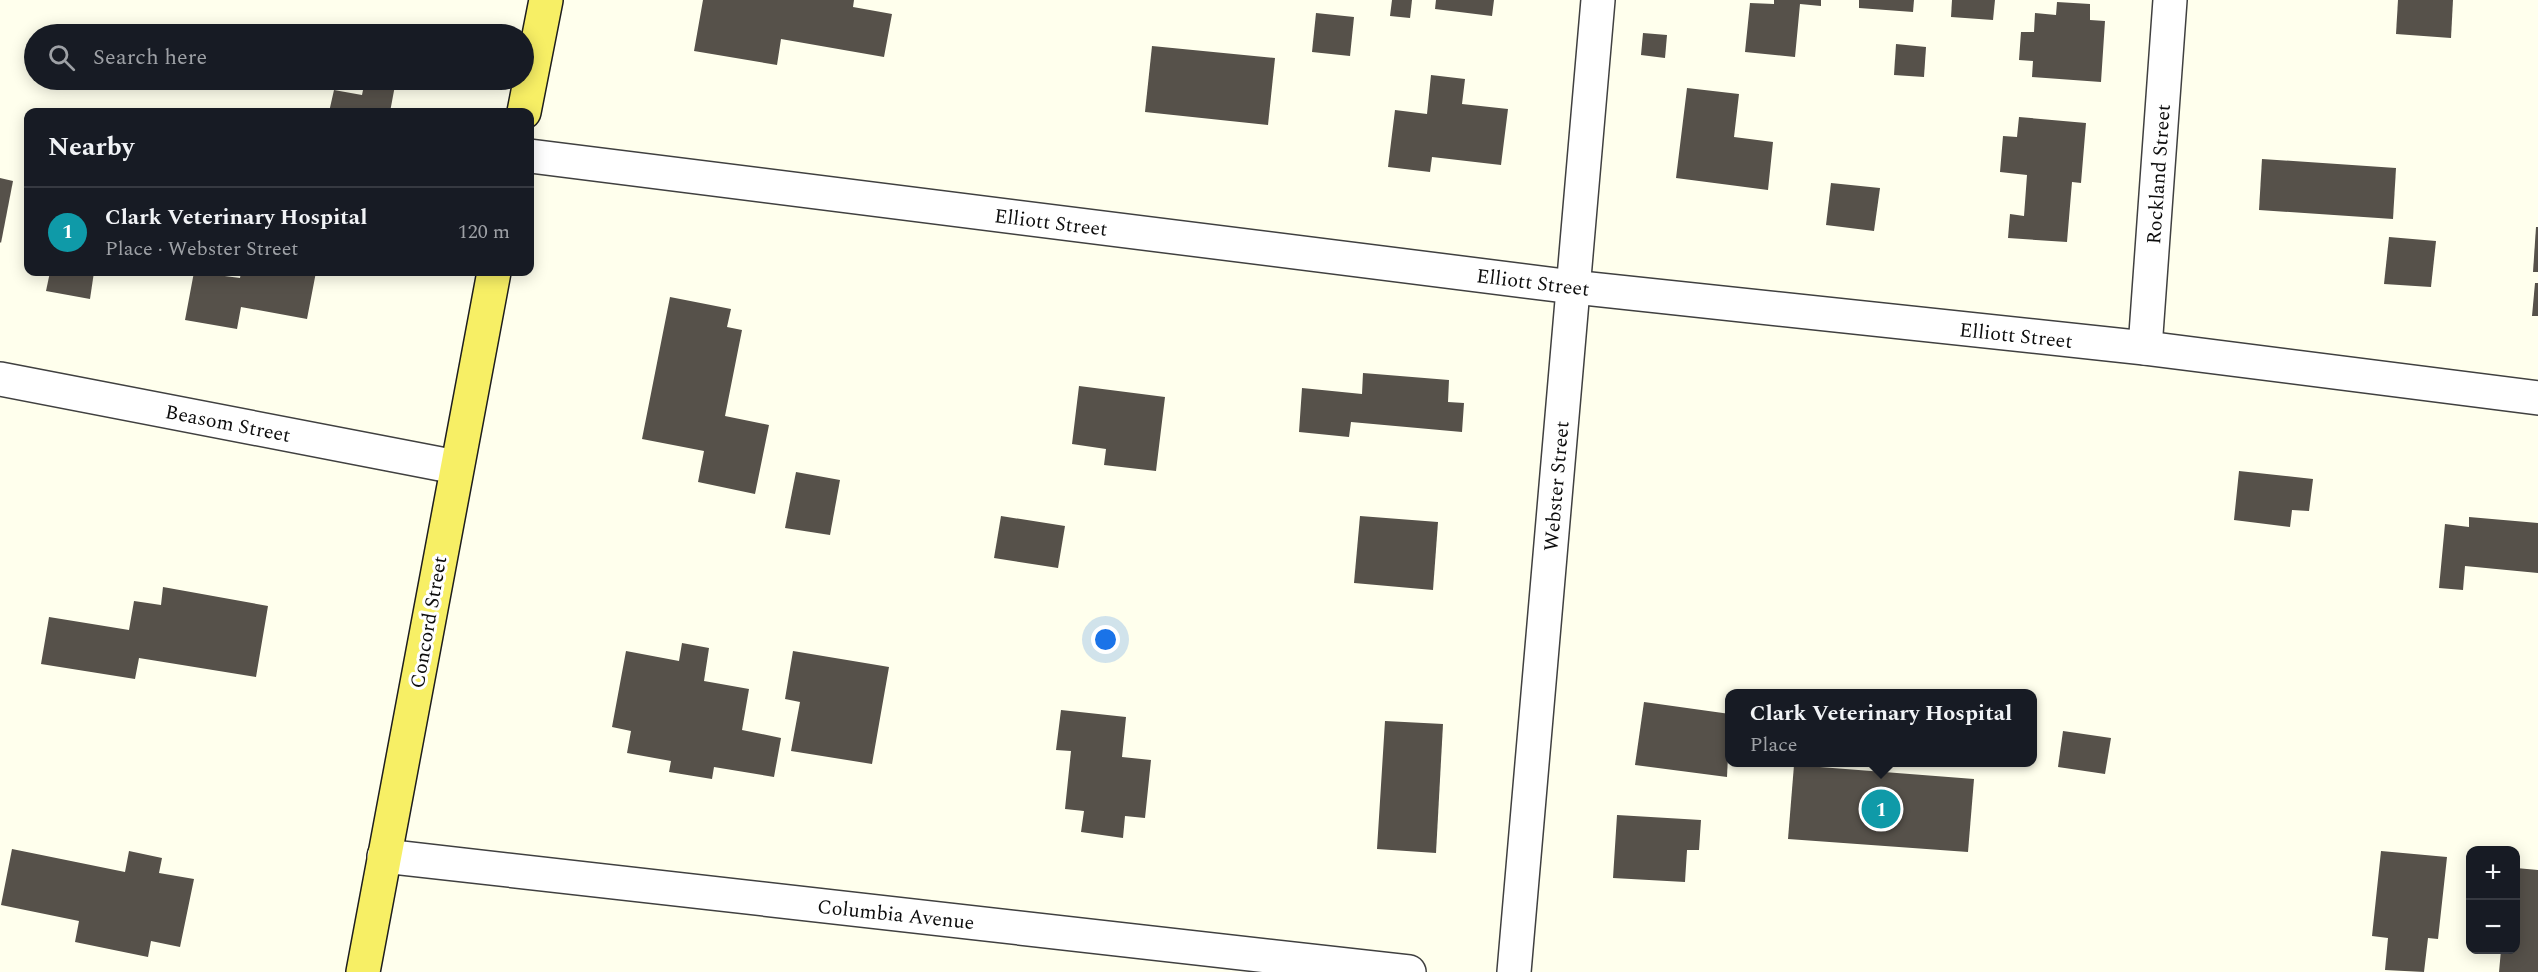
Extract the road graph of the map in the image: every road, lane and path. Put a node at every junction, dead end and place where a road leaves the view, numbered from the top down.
1 (546, 0) edge
2 (1598, 0) edge
3 (2170, 0) edge
4 (534, 61) edge
5 (528, 90) edge
6 (525, 108) edge
7 (534, 157) edge
8 (493, 276) edge
9 (1573, 287) junction
10 (2145, 348) junction
11 (0, 379) edge
12 (2538, 398) edge
13 (456, 467) junction
14 (384, 856) junction
15 (363, 972) edge
16 (1409, 972) edge
17 (1514, 972) edge

1 - 4 main road
2 - 9 street, Webster Street
3 - 10 street, Rockland Street
5 - 6 main road
7 - 9 street, Elliott Street
8 - 13 main road, Concord Street
9 - 10 street, Elliott Street
9 - 17 street, Webster Street
10 - 12 street, Elliott Street
11 - 13 street, Beasom Street
13 - 14 main road, Concord Street
14 - 15 main road, Concord Street
14 - 16 street, Columbia Avenue

